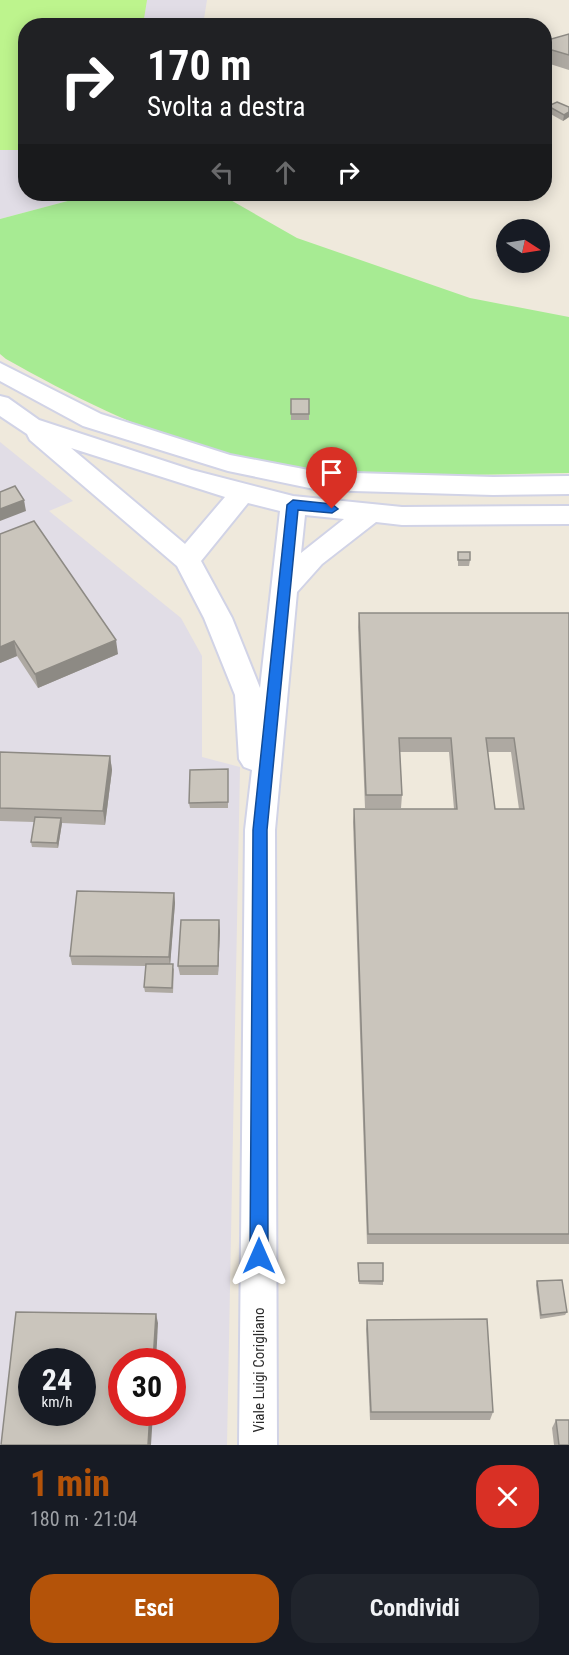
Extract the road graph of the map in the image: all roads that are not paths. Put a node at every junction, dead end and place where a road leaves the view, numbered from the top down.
1 (0, 371) edge
2 (0, 404) edge
3 (30, 426) junction
4 (569, 485) edge
5 (242, 493) junction
6 (293, 505) junction
7 (371, 513) junction
8 (569, 515) edge
9 (187, 560) junction
10 (283, 592) junction
11 (260, 830) junction
12 (258, 1445) edge

1 - 4 street
2 - 3 street
3 - 5 street
3 - 9 street
5 - 6 street
5 - 9 street
6 - 7 street
6 - 10 street, Viale Luigi Corigliano
7 - 8 street
7 - 10 street
9 - 11 street
10 - 11 street, Viale Luigi Corigliano
11 - 12 street, Viale Luigi Corigliano

